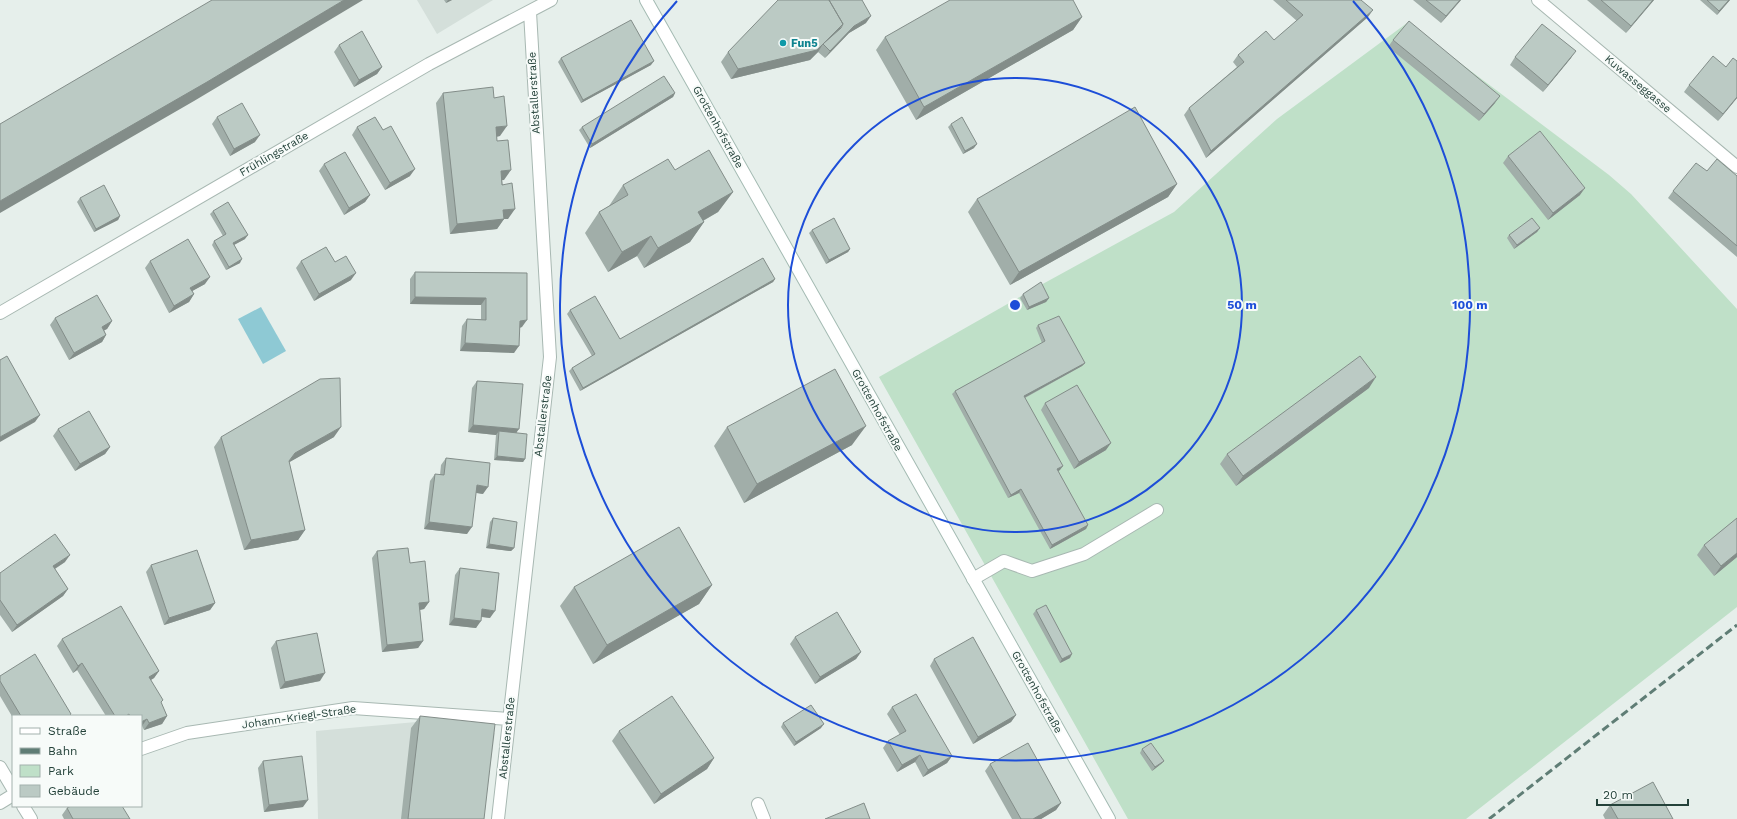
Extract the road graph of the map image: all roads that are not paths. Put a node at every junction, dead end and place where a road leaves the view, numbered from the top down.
1 (551, 0) edge
2 (646, 0) edge
3 (1538, 0) edge
4 (530, 12) junction
5 (1737, 167) edge
6 (0, 313) edge
7 (1157, 510) dead end
8 (973, 579) junction
9 (509, 719) junction
10 (142, 749) edge
11 (0, 767) edge
12 (12, 787) edge
13 (12, 796) edge
14 (0, 803) edge
15 (758, 804) dead end
16 (24, 807) edge
17 (30, 819) edge
18 (498, 819) edge
19 (764, 819) edge
20 (1109, 819) edge

1 - 4 street, Frühlingstraße
2 - 8 street, Grottenhofstraße
3 - 5 street, Kuwasseggasse
4 - 6 street, Frühlingstraße
4 - 9 street, Abstallerstraße
7 - 8 street
8 - 20 street, Grottenhofstraße
9 - 10 street, Johann-Kriegl-Straße
9 - 18 street, Abstallerstraße
11 - 12 street
13 - 14 street
15 - 19 street
16 - 17 street

